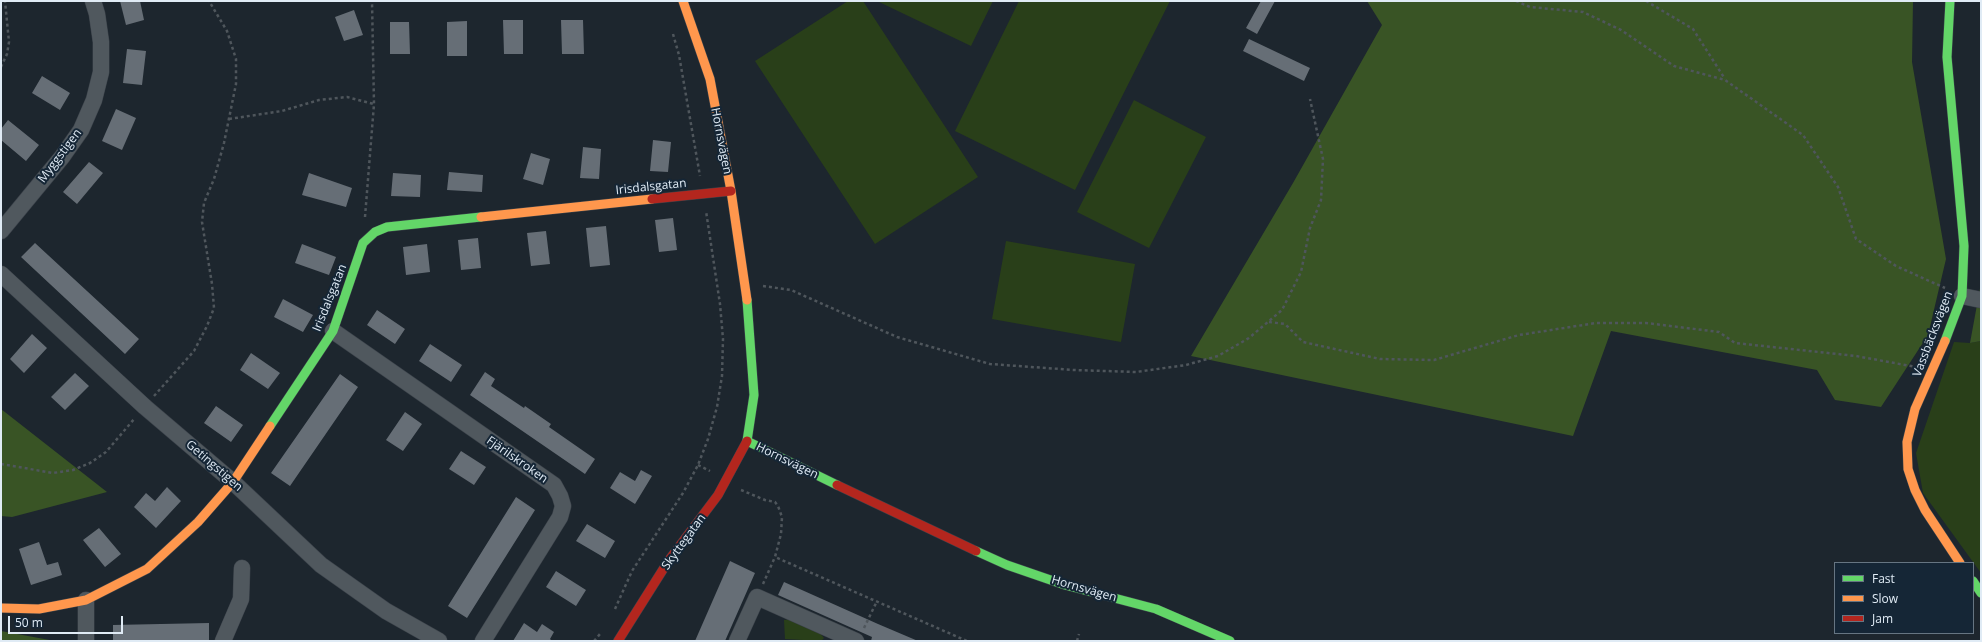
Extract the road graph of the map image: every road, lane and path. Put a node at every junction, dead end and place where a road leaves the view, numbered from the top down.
1 (5, 1) edge
2 (94, 1) edge
3 (209, 1) edge
4 (372, 1) edge
5 (683, 1) edge
6 (1516, 1) edge
7 (1646, 1) edge
8 (1950, 1) edge
9 (671, 27) dead end
10 (1, 67) edge
11 (1725, 80) junction
12 (1310, 99) dead end
13 (374, 104) junction
14 (229, 119) junction
15 (731, 191) junction
16 (703, 194) junction
17 (1, 231) edge
18 (363, 244) junction
19 (1, 274) edge
20 (744, 283) junction
21 (1962, 296) junction
22 (1981, 300) edge
23 (1268, 322) junction
24 (332, 331) junction
25 (1932, 370) junction
26 (145, 407) junction
27 (747, 441) junction
28 (1, 464) edge
29 (698, 465) junction
30 (727, 481) junction
31 (233, 482) junction
32 (775, 557) junction
33 (1959, 562) edge
34 (242, 568) dead end
35 (1974, 583) edge
36 (1981, 593) edge
37 (757, 597) junction
38 (86, 600) junction
39 (877, 602) junction
40 (1, 608) edge
41 (611, 616) dead end
42 (603, 628) dead end
43 (1079, 634) dead end
44 (859, 638) edge
45 (1223, 639) edge
46 (86, 641) edge
47 (223, 641) edge
48 (439, 641) edge
49 (483, 641) edge
50 (594, 641) edge
51 (618, 641) edge
52 (737, 641) edge
53 (967, 641) edge
54 (1076, 641) edge

1 - 10 path
2 - 17 street, Myggstigen
3 - 14 path
4 - 13 path
5 - 15 street, Hornsvägen
6 - 11 path
7 - 11 path
8 - 21 street, Vassbäcksvägen
9 - 16 path
11 - 21 path
12 - 23 path
13 - 14 path
13 - 18 path
14 - 26 path
15 - 16 street, Irisdalsgatan
15 - 20 street, Hornsvägen
16 - 18 street, Irisdalsgatan
16 - 29 path
18 - 24 street, Irisdalsgatan
19 - 26 street, Getingstigen
20 - 23 path
20 - 27 street, Hornsvägen
21 - 22 street
21 - 25 street, Vassbäcksvägen
23 - 25 path
24 - 31 street, Irisdalsgatan
24 - 49 street, Fjärilskroken
25 - 33 street, Vassbäcksvägen
26 - 28 path
26 - 31 street, Getingstigen
27 - 30 street, Skyttegatan
27 - 45 street, Hornsvägen
29 - 30 path
29 - 41 path
30 - 32 path
30 - 51 street, Skyttegatan
31 - 38 street, Irisdalsgatan
31 - 48 street, Getingstigen
32 - 37 path
32 - 39 path
34 - 47 street
35 - 36 street
37 - 44 street
37 - 52 street
38 - 40 street, Irisdalsgatan
38 - 46 street
39 - 44 path
39 - 53 path
42 - 50 path
43 - 54 path

